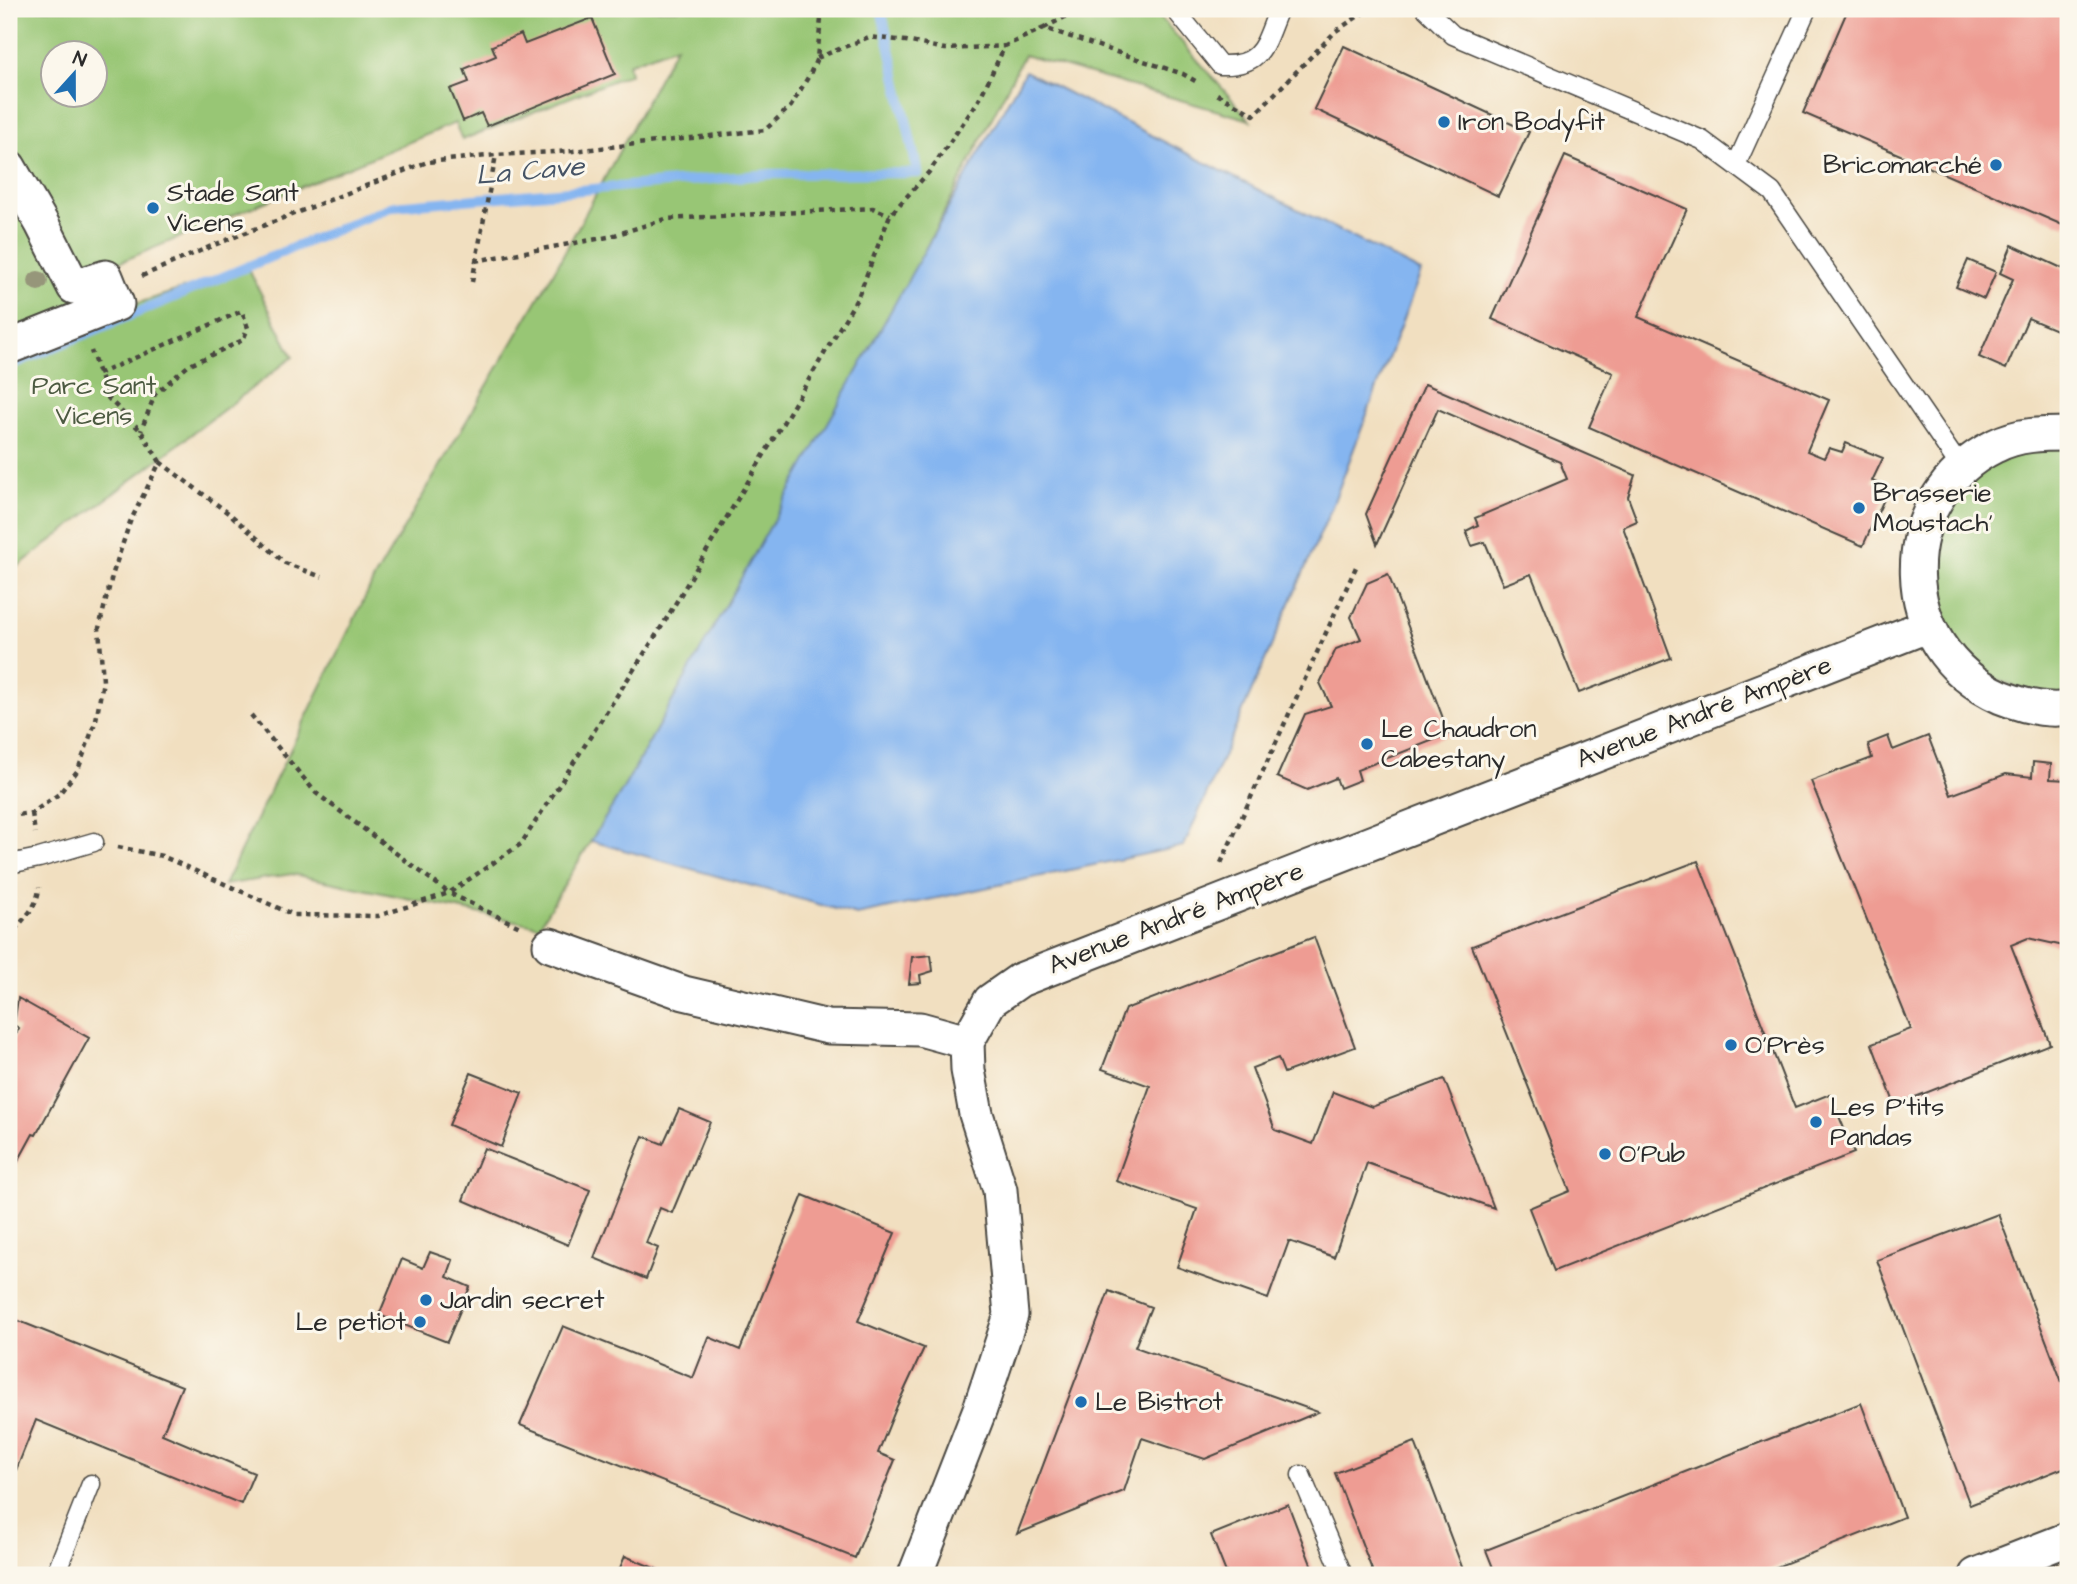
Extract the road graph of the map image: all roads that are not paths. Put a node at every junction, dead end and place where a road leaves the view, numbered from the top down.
1 (1279, 9) edge
2 (1426, 9) edge
3 (1807, 9) edge
4 (1177, 10) edge
5 (1736, 165) junction
6 (9, 167) edge
7 (9, 347) edge
8 (2068, 434) edge
9 (1961, 468) junction
10 (1927, 626) junction
11 (2068, 708) edge
12 (94, 842) road end
13 (9, 863) edge
14 (550, 945) road end
15 (967, 1042) junction
16 (1301, 1475) dead end
17 (91, 1484) dead end
18 (2068, 1539) edge
19 (55, 1575) edge
20 (915, 1575) edge
21 (1343, 1575) edge
22 (1976, 1575) edge

1 - 4 lane
2 - 5 lane
3 - 5 lane
5 - 9 lane
6 - 7 street
8 - 9 street
9 - 10 street
10 - 11 street
10 - 15 street, Avenue André Ampère
12 - 13 lane
14 - 15 street
15 - 20 street
16 - 21 lane
17 - 19 lane
18 - 22 street

